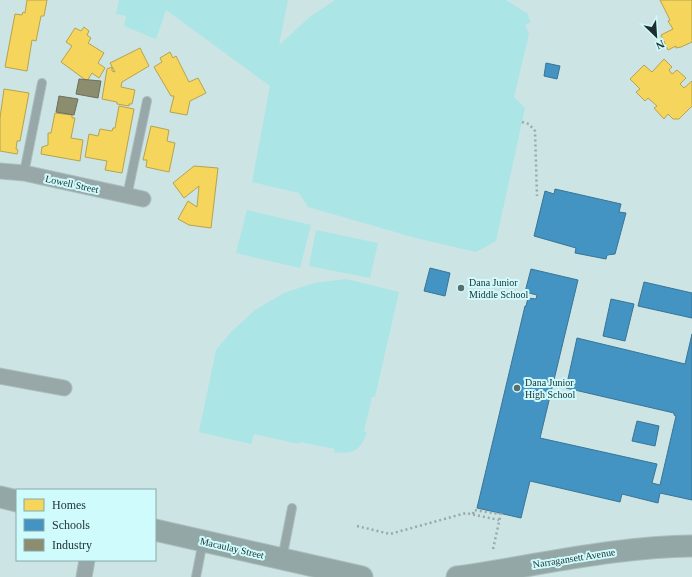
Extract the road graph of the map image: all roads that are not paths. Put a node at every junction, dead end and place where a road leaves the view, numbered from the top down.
1 (42, 83) dead end
2 (147, 101) dead end
3 (0, 171) edge
4 (24, 173) junction
5 (127, 196) junction
6 (143, 199) dead end
7 (0, 376) edge
8 (64, 388) dead end
9 (0, 497) edge
10 (16, 501) edge
11 (292, 508) dead end
12 (156, 530) edge
13 (203, 541) junction
14 (692, 546) edge
15 (281, 560) junction
16 (87, 561) edge
17 (308, 572) edge
18 (517, 572) edge
19 (84, 577) edge
20 (196, 577) edge
21 (362, 577) edge
22 (456, 577) edge

1 - 4 lane
2 - 5 lane
3 - 4 street, Lowell Street
4 - 5 street, Lowell Street
5 - 6 street, Lowell Street
7 - 8 street
9 - 10 street
11 - 15 lane
12 - 13 street, Macaulay Street
13 - 15 street, Macaulay Street
13 - 20 lane
14 - 18 street, Narragansett Avenue
15 - 17 street, Macaulay Street
16 - 19 street
17 - 21 street
18 - 22 street, Narragansett Avenue

